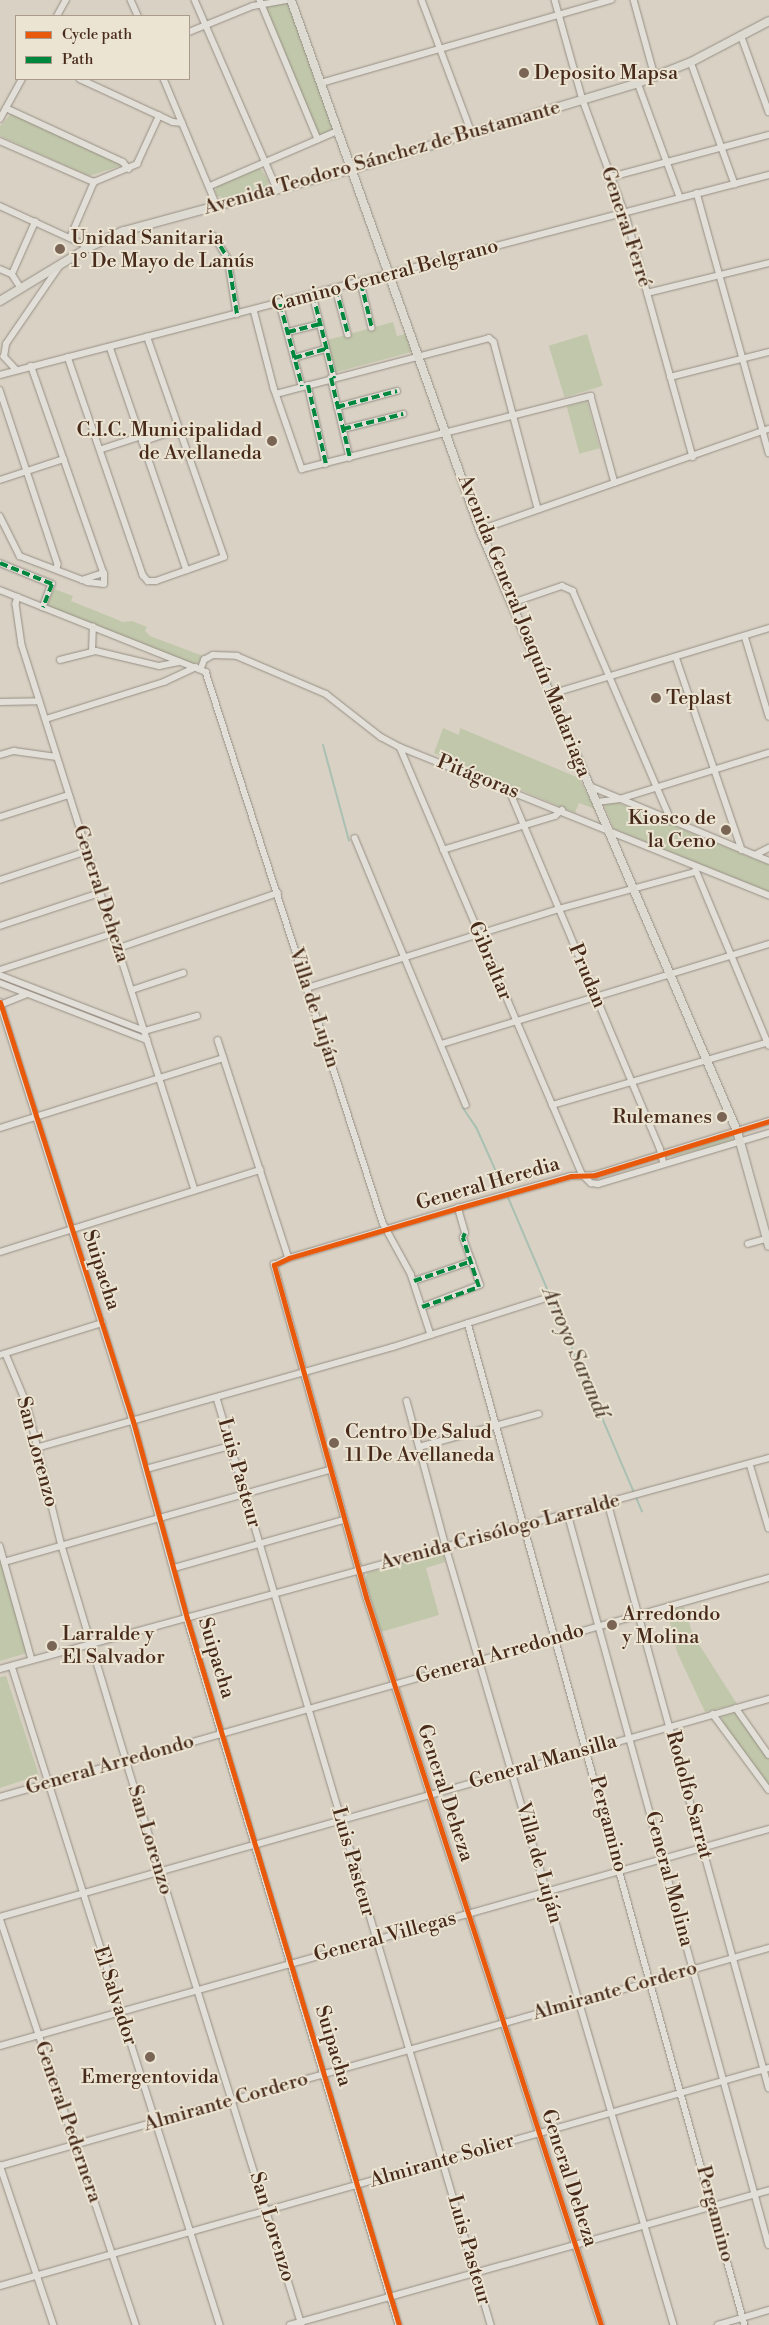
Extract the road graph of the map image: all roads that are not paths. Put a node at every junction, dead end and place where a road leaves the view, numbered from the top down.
1 (66, 0) edge
2 (131, 0) edge
3 (195, 0) edge
4 (289, 0) edge
5 (422, 0) edge
6 (555, 0) edge
7 (611, 0) edge
8 (634, 0) edge
9 (261, 2) edge
10 (58, 15) edge
11 (138, 15) edge
12 (559, 16) junction
13 (769, 21) edge
14 (206, 25) junction
15 (190, 32) edge
16 (742, 35) junction
17 (440, 50) junction
18 (691, 62) junction
19 (655, 76) junction
20 (21, 80) edge
21 (82, 80) edge
22 (164, 80) edge
23 (638, 82) junction
24 (320, 83) junction
25 (583, 100) junction
26 (6, 108) junction
27 (769, 112) edge
28 (160, 116) junction
29 (0, 119) edge
30 (182, 123) junction
31 (338, 131) junction
32 (472, 133) junction
33 (769, 135) edge
34 (318, 139) junction
35 (0, 141) edge
36 (722, 148) junction
37 (667, 162) junction
38 (264, 163) junction
39 (129, 169) junction
40 (352, 169) junction
41 (769, 175) edge
42 (611, 177) junction
43 (94, 182) junction
44 (735, 184) junction
45 (210, 186) junction
46 (277, 189) junction
47 (697, 193) junction
48 (680, 197) junction
49 (0, 206) edge
50 (217, 206) junction
51 (624, 212) junction
52 (35, 222) junction
53 (214, 236) dead end
54 (70, 238) junction
55 (88, 247) junction
56 (62, 262) junction
57 (769, 263) edge
58 (0, 269) edge
59 (12, 274) junction
60 (391, 274) junction
61 (719, 276) junction
62 (360, 282) junction
63 (21, 288) junction
64 (336, 289) junction
65 (647, 293) junction
66 (313, 295) junction
67 (0, 301) edge
68 (280, 304) junction
69 (254, 310) junction
70 (237, 314) junction
71 (320, 324) junction
72 (372, 328) dead end
73 (288, 332) junction
74 (348, 334) dead end
75 (147, 338) junction
76 (110, 347) junction
77 (326, 349) junction
78 (769, 352) edge
79 (420, 354) junction
80 (68, 357) junction
81 (294, 358) junction
82 (742, 358) junction
83 (31, 366) junction
84 (16, 370) junction
85 (0, 375) edge
86 (670, 377) junction
87 (332, 378) junction
88 (305, 386) junction
89 (0, 390) edge
90 (397, 391) dead end
91 (276, 394) junction
92 (337, 407) junction
93 (403, 414) dead end
94 (513, 416) junction
95 (179, 429) junction
96 (343, 429) junction
97 (769, 429) edge
98 (762, 432) junction
99 (447, 433) junction
100 (141, 439) junction
101 (102, 449) junction
102 (769, 453) edge
103 (692, 456) junction
104 (350, 458) junction
105 (64, 459) junction
106 (326, 464) junction
107 (27, 472) junction
108 (0, 480) edge
109 (615, 483) junction
110 (538, 509) junction
111 (0, 516) edge
112 (2, 530) edge
113 (480, 530) junction
114 (0, 563) edge
115 (57, 569) junction
116 (187, 570) junction
117 (104, 573) junction
118 (82, 580) junction
119 (0, 590) edge
120 (18, 597) junction
121 (512, 604) junction
122 (43, 607) junction
123 (92, 627) junction
124 (769, 628) edge
125 (745, 636) junction
126 (92, 652) junction
127 (676, 657) junction
128 (60, 660) dead end
129 (180, 662) junction
130 (199, 667) junction
131 (610, 676) junction
132 (550, 694) junction
133 (39, 701) junction
134 (0, 702) edge
135 (769, 716) edge
136 (46, 719) junction
137 (400, 747) junction
138 (769, 753) edge
139 (0, 755) edge
140 (57, 757) junction
141 (714, 769) junction
142 (590, 786) junction
143 (658, 787) junction
144 (509, 789) junction
145 (69, 795) junction
146 (620, 799) junction
147 (597, 802) junction
148 (562, 810) junction
149 (0, 817) edge
150 (671, 820) junction
151 (523, 826) junction
152 (609, 831) junction
153 (355, 838) dead end
154 (769, 848) edge
155 (443, 850) junction
156 (742, 850) junction
157 (87, 851) junction
158 (755, 855) junction
159 (769, 861) edge
160 (697, 869) junction
161 (0, 880) edge
162 (634, 889) junction
163 (100, 892) junction
164 (278, 894) junction
165 (769, 895) edge
166 (559, 909) junction
167 (0, 926) edge
168 (114, 933) junction
169 (478, 934) junction
170 (769, 944) edge
171 (119, 948) junction
172 (731, 956) junction
173 (406, 957) junction
174 (0, 970) edge
175 (182, 973) dead end
176 (0, 974) edge
177 (670, 974) junction
178 (0, 983) edge
179 (307, 988) junction
180 (132, 990) junction
181 (27, 994) junction
182 (595, 996) junction
183 (0, 1004) edge
184 (197, 1016) dead end
185 (515, 1019) junction
186 (145, 1031) junction
187 (147, 1040) junction
188 (218, 1040) dead end
189 (769, 1043) edge
190 (442, 1044) junction
191 (223, 1058) junction
192 (707, 1059) junction
193 (158, 1078) junction
194 (631, 1081) junction
195 (466, 1105) dead end
196 (552, 1105) junction
197 (36, 1117) junction
198 (769, 1121) edge
199 (0, 1128) edge
200 (737, 1131) junction
201 (769, 1133) edge
202 (740, 1142) junction
203 (662, 1154) junction
204 (664, 1164) junction
205 (260, 1170) junction
206 (582, 1174) junction
207 (195, 1190) junction
208 (458, 1208) junction
209 (72, 1229) junction
210 (386, 1230) junction
211 (768, 1240) edge
212 (748, 1244) dead end
213 (0, 1252) edge
214 (289, 1258) junction
215 (472, 1261) junction
216 (274, 1265) joint
217 (414, 1281) junction
218 (543, 1299) dead end
219 (422, 1307) junction
220 (102, 1323) junction
221 (468, 1324) junction
222 (431, 1335) junction
223 (3, 1354) edge
224 (303, 1373) junction
225 (218, 1398) junction
226 (407, 1401) dead end
227 (539, 1414) dead end
228 (133, 1421) junction
229 (497, 1425) junction
230 (230, 1446) junction
231 (419, 1447) junction
232 (36, 1448) junction
233 (769, 1458) edge
234 (750, 1464) junction
235 (146, 1469) junction
236 (329, 1470) junction
237 (245, 1495) junction
238 (608, 1503) junction
239 (568, 1514) junction
240 (160, 1519) junction
241 (344, 1520) junction
242 (526, 1526) junction
243 (769, 1528) edge
244 (259, 1544) junction
245 (0, 1546) edge
246 (62, 1546) junction
247 (446, 1547) junction
248 (4, 1562) junction
249 (174, 1568) junction
250 (359, 1570) junction
251 (769, 1578) edge
252 (273, 1594) junction
253 (640, 1615) junction
254 (187, 1618) junction
255 (599, 1626) junction
256 (556, 1638) junction
257 (91, 1644) junction
258 (32, 1660) junction
259 (479, 1660) junction
260 (12, 1666) junction
261 (0, 1669) edge
262 (394, 1684) junction
263 (769, 1699) edge
264 (736, 1708) junction
265 (308, 1710) junction
266 (713, 1714) junction
267 (670, 1727) junction
268 (223, 1733) junction
269 (632, 1737) junction
270 (588, 1750) junction
271 (769, 1755) edge
272 (126, 1760) junction
273 (512, 1772) junction
274 (49, 1783) junction
275 (769, 1790) edge
276 (430, 1793) junction
277 (0, 1797) edge
278 (341, 1819) junction
279 (768, 1829) edge
280 (769, 1837) edge
281 (257, 1842) junction
282 (703, 1847) junction
283 (664, 1858) junction
284 (620, 1869) junction
285 (160, 1871) junction
286 (547, 1891) junction
287 (83, 1893) junction
288 (468, 1915) junction
289 (0, 1918) edge
290 (375, 1938) junction
291 (769, 1948) edge
292 (734, 1958) junction
293 (292, 1962) junction
294 (694, 1970) junction
295 (651, 1981) junction
296 (198, 1990) junction
297 (579, 2001) junction
298 (120, 2012) junction
299 (504, 2022) junction
300 (39, 2035) junction
301 (0, 2046) edge
302 (409, 2050) junction
303 (767, 2069) edge
304 (325, 2073) junction
305 (724, 2080) junction
306 (769, 2088) edge
307 (682, 2093) junction
308 (232, 2100) junction
309 (612, 2113) junction
310 (155, 2121) junction
311 (539, 2133) junction
312 (76, 2145) junction
313 (442, 2161) junction
314 (0, 2165) edge
315 (358, 2185) junction
316 (769, 2190) edge
317 (755, 2194) junction
318 (712, 2205) junction
319 (267, 2210) junction
320 (644, 2223) junction
321 (191, 2232) junction
322 (574, 2243) junction
323 (769, 2245) edge
324 (112, 2254) junction
325 (475, 2272) junction
326 (37, 2275) junction
327 (0, 2286) edge
328 (390, 2295) junction
329 (769, 2310) edge
330 (743, 2318) junction
331 (302, 2324) edge
332 (54, 2325) edge
333 (136, 2325) edge
334 (220, 2325) edge
335 (290, 2325) edge
336 (399, 2325) edge
337 (491, 2325) edge
338 (601, 2325) edge
339 (674, 2325) edge
340 (718, 2325) edge
341 (745, 2325) edge

1 - 10 street
2 - 11 street
3 - 14 street
4 - 9 street
4 - 24 main road, Avenida General Joaquín Madariaga
5 - 17 street
6 - 12 street, General Ferré
7 - 12 street
8 - 19 street
9 - 14 street
9 - 34 street
12 - 17 street
12 - 25 street, General Ferré
13 - 16 main road, Avenida Teodoro Sánchez de Bustamante
14 - 15 street
14 - 38 street
16 - 18 main road, Avenida Teodoro Sánchez de Bustamante
16 - 27 street
17 - 24 street
17 - 32 street
18 - 19 main road, Avenida Teodoro Sánchez de Bustamante
18 - 36 street
19 - 23 main road, Avenida Teodoro Sánchez de Bustamante
20 - 26 street
21 - 28 street
22 - 30 street
23 - 25 main road, Avenida Teodoro Sánchez de Bustamante
23 - 37 street
24 - 31 main road, Avenida General Joaquín Madariaga
25 - 32 main road, Avenida Teodoro Sánchez de Bustamante
25 - 42 street, General Ferré
26 - 29 street
26 - 39 street
28 - 30 street
28 - 39 street
30 - 45 street
31 - 34 street
31 - 40 main road, Avenida General Joaquín Madariaga
32 - 40 main road, Avenida Teodoro Sánchez de Bustamante
33 - 36 street
34 - 38 street
35 - 43 street
36 - 37 street
36 - 44 street
37 - 42 street
37 - 48 street
38 - 45 street
38 - 46 street
39 - 43 street
40 - 46 main road, Avenida Teodoro Sánchez de Bustamante
40 - 60 main road, Avenida General Joaquín Madariaga
41 - 44 street, Camino General Belgrano
42 - 51 street, General Ferré
43 - 54 street
44 - 47 street, Camino General Belgrano
45 - 50 street
46 - 50 main road, Avenida Teodoro Sánchez de Bustamante
47 - 48 street, Camino General Belgrano
47 - 61 street
48 - 51 street, Camino General Belgrano
49 - 52 street
50 - 55 main road, Avenida Teodoro Sánchez de Bustamante
51 - 60 street, Camino General Belgrano
51 - 65 street, General Ferré
52 - 54 street
52 - 59 street
53 - 70 street
54 - 55 street
55 - 56 main road, Avenida Teodoro Sánchez de Bustamante
56 - 63 main road, Avenida Teodoro Sánchez de Bustamante
56 - 84 street
57 - 61 street
58 - 59 street
59 - 63 street
60 - 62 street, Camino General Belgrano
60 - 79 main road, Avenida General Joaquín Madariaga
61 - 65 street
61 - 82 street
62 - 64 street, Camino General Belgrano
62 - 72 street
63 - 67 main road, Avenida Teodoro Sánchez de Bustamante
64 - 66 street, Camino General Belgrano
64 - 74 street
65 - 86 street, General Ferré
66 - 68 street, Camino General Belgrano
66 - 71 street
68 - 69 street, Camino General Belgrano
68 - 73 street
69 - 70 street, Camino General Belgrano
69 - 91 street
70 - 75 street, Camino General Belgrano
71 - 73 street
71 - 77 street
73 - 81 street
75 - 76 street, Camino General Belgrano
75 - 95 street
76 - 80 street, Camino General Belgrano
76 - 100 street
77 - 81 street
77 - 87 street
78 - 82 street
79 - 87 street
79 - 94 street
79 - 99 main road, Avenida General Joaquín Madariaga
80 - 83 street, Camino General Belgrano
80 - 101 street
81 - 88 street
82 - 86 street
82 - 98 street
83 - 84 street, Camino General Belgrano
83 - 105 street
84 - 85 street, Camino General Belgrano
86 - 103 street, General Ferré
87 - 88 street
87 - 92 street
88 - 91 street
88 - 106 street
89 - 107 street
90 - 92 street
91 - 106 street
92 - 96 street
93 - 96 street
94 - 99 street
94 - 109 street
94 - 110 street
95 - 100 street
95 - 116 street
96 - 104 street
97 - 98 street
98 - 102 street
98 - 103 street
99 - 104 street
99 - 113 main road, Avenida General Joaquín Madariaga
100 - 101 street
100 - 116 street
101 - 116 street
103 - 109 street
104 - 106 street
105 - 107 street
105 - 117 street
107 - 108 street
107 - 115 street
109 - 110 street
110 - 113 street
111 - 112 street
112 - 115 street
113 - 121 main road, Avenida General Joaquín Madariaga
114 - 122 street
115 - 118 street
117 - 118 street
117 - 118 street
119 - 120 street
120 - 122 street
120 - 133 street, General Deheza
121 - 131 street
121 - 132 main road, Avenida General Joaquín Madariaga
122 - 123 street
123 - 126 street
123 - 129 street
124 - 125 street
125 - 127 street
125 - 135 street
126 - 128 street
126 - 129 street
127 - 131 street
127 - 141 street
129 - 130 street
130 - 136 street, Pitágoras
130 - 137 street, Pitágoras
130 - 164 street, Villa de Luján
131 - 132 street
131 - 143 street
132 - 142 main road, Avenida General Joaquín Madariaga
133 - 134 street
133 - 136 street, General Deheza
136 - 140 street, General Deheza
137 - 144 street, Pitágoras
137 - 155 street, Gibraltar
138 - 141 street
139 - 140 street
140 - 145 street, General Deheza
141 - 143 street
141 - 156 street
142 - 146 street
142 - 147 main road, Avenida General Joaquín Madariaga
143 - 146 street
143 - 150 street
144 - 148 street, Pitágoras
144 - 151 street, Prudan
145 - 149 street
145 - 157 street, General Deheza
146 - 147 street
146 - 150 street
147 - 152 main road, Avenida General Joaquín Madariaga
148 - 151 street
148 - 152 street, Pitágoras
150 - 156 street
151 - 155 street
151 - 166 street, Prudan
152 - 160 street, Pitágoras
152 - 162 main road, Avenida General Joaquín Madariaga
153 - 173 street
154 - 158 street
155 - 169 street, Gibraltar
156 - 158 street
157 - 161 street
157 - 163 street, General Deheza
158 - 159 street
160 - 162 street
160 - 165 street, Pitágoras
160 - 172 street
162 - 166 street
162 - 177 main road, Avenida General Joaquín Madariaga
163 - 167 street
163 - 168 street, General Deheza
164 - 171 street
164 - 179 street, Villa de Luján
166 - 169 street
166 - 182 street, Prudan
168 - 171 street, General Deheza
168 - 174 street
169 - 173 street
169 - 185 street, Gibraltar
170 - 172 street
171 - 180 street, General Deheza
172 - 177 street
172 - 189 street
173 - 179 street
173 - 190 street
175 - 180 street
176 - 186 street
177 - 182 street
177 - 192 main road, Avenida General Joaquín Madariaga
178 - 181 street
179 - 210 street, Villa de Luján
180 - 186 street, General Deheza
181 - 183 street
181 - 187 street
182 - 185 street
182 - 194 street, Prudan
183 - 197 street, Suipacha
184 - 186 street
185 - 190 street
185 - 196 street, Gibraltar
186 - 187 street, General Deheza
187 - 193 street, General Deheza
188 - 191 street
189 - 192 street
190 - 195 street
191 - 193 street
191 - 205 street
192 - 194 street
192 - 200 main road, Avenida General Joaquín Madariaga
193 - 197 street
193 - 207 street, General Deheza
194 - 196 street
194 - 203 street, Prudan
196 - 206 street, Gibraltar
197 - 199 street
197 - 209 street, Suipacha
198 - 200 street, General Heredia
200 - 202 main road, Avenida General Joaquín Madariaga
200 - 203 street, General Heredia
201 - 202 street, General Heredia
202 - 204 street, General Heredia
202 - 211 main road, Avenida General Joaquín Madariaga
203 - 204 street, Prudan
203 - 206 street, General Heredia
204 - 206 street, General Heredia
205 - 207 street
205 - 214 street
206 - 208 street, General Heredia
207 - 209 street
208 - 210 street, General Heredia
208 - 215 street
209 - 213 street
209 - 220 street, Suipacha
210 - 214 street, General Heredia
210 - 217 street, Villa de Luján
211 - 212 street
214 - 216 street, General Heredia
215 - 217 street
215 - 219 street
216 - 224 street, General Deheza
217 - 219 street, Villa de Luján
218 - 221 street
219 - 222 street, Villa de Luján
220 - 223 street
220 - 228 street, Suipacha
221 - 222 street
221 - 229 street, Pergamino
222 - 224 street
223 - 232 street, San Lorenzo
224 - 225 street
224 - 236 street, General Deheza
225 - 228 street
225 - 230 street, Luis Pasteur
226 - 231 street, Villa de Luján
227 - 229 street
228 - 232 street
228 - 235 street, Suipacha
229 - 231 street
229 - 242 street, Pergamino
230 - 235 street
230 - 237 street, Luis Pasteur
231 - 247 street, Villa de Luján
232 - 246 street, San Lorenzo
233 - 234 street, Avenida Crisólogo Larralde
234 - 238 street, Avenida Crisólogo Larralde
234 - 243 street
235 - 240 street, Suipacha
236 - 237 street
236 - 241 street, General Deheza
237 - 240 street
237 - 244 street, Luis Pasteur
238 - 239 street, Avenida Crisólogo Larralde
238 - 253 street, Rodolfo Sarrat
239 - 242 street, Avenida Crisólogo Larralde
239 - 255 street, General Molina
240 - 246 street
240 - 249 street, Suipacha
241 - 244 street
241 - 250 street, General Deheza
242 - 247 street, Avenida Crisólogo Larralde
242 - 256 street, Pergamino
244 - 249 street
244 - 252 street, Luis Pasteur
245 - 248 street
246 - 248 street
246 - 257 street, San Lorenzo
247 - 250 street, Avenida Crisólogo Larralde
247 - 259 street, Villa de Luján
248 - 258 street
249 - 254 street, Suipacha
250 - 252 street, Avenida Crisólogo Larralde
250 - 262 street, General Deheza
251 - 253 street, General Arredondo
252 - 254 street, Avenida Crisólogo Larralde
252 - 265 street, Luis Pasteur
253 - 255 street, General Arredondo
253 - 267 street, Rodolfo Sarrat
254 - 257 street, Avenida Crisólogo Larralde
254 - 268 street, Suipacha
255 - 256 street, General Arredondo
255 - 269 street, General Molina
256 - 259 street, General Arredondo
256 - 270 street, Pergamino
257 - 258 street, Avenida Crisólogo Larralde
257 - 272 street, San Lorenzo
258 - 260 street, Avenida Crisólogo Larralde
259 - 262 street, General Arredondo
259 - 273 street, Villa de Luján
260 - 261 street, Avenida Crisólogo Larralde
260 - 274 street, El Salvador
262 - 265 street, General Arredondo
262 - 276 street, General Deheza
263 - 264 street, General Mansilla
264 - 266 street, General Mansilla
264 - 271 street
265 - 268 street, General Arredondo
265 - 278 street, Luis Pasteur
266 - 267 street, General Mansilla
266 - 275 street
267 - 269 street, General Mansilla
267 - 282 street, Rodolfo Sarrat
268 - 272 street, General Arredondo
268 - 281 street, Suipacha
269 - 270 street, General Mansilla
269 - 283 street, General Molina
270 - 273 street, General Mansilla
270 - 284 street, Pergamino
272 - 274 street, General Arredondo
272 - 285 street, San Lorenzo
273 - 276 street, General Mansilla
273 - 286 street, Villa de Luján
274 - 277 street, General Arredondo
274 - 287 street, El Salvador
276 - 278 street, General Mansilla
276 - 288 street, General Deheza
278 - 281 street, General Mansilla
278 - 290 street, Luis Pasteur
279 - 280 street
279 - 282 street, General Villegas
281 - 285 street, General Mansilla
281 - 293 street, Suipacha
282 - 283 street, General Villegas
282 - 292 street, Rodolfo Sarrat
283 - 284 street, General Villegas
283 - 294 street, General Molina
284 - 286 street, General Villegas
284 - 295 street, Pergamino
285 - 287 street, General Mansilla
285 - 296 street, San Lorenzo
286 - 288 street, General Villegas
286 - 297 street, Villa de Luján
287 - 289 street, General Mansilla
287 - 298 street, El Salvador
288 - 290 street, General Villegas
288 - 299 street, General Deheza
289 - 300 street, General Pedernera
290 - 293 street, General Villegas
290 - 302 street, Luis Pasteur
291 - 292 street, Almirante Cordero
292 - 294 street, Almirante Cordero
292 - 303 street, Rodolfo Sarrat
293 - 296 street, General Villegas
293 - 304 street, Suipacha
294 - 295 street, Almirante Cordero
294 - 305 street, General Molina
295 - 297 street, Almirante Cordero
295 - 307 street, Pergamino
296 - 298 street, General Villegas
296 - 308 street, San Lorenzo
297 - 299 street, Almirante Cordero
297 - 309 street, Villa de Luján
298 - 300 street, General Villegas
298 - 310 street, El Salvador
299 - 302 street, Almirante Cordero
299 - 311 street, General Deheza
300 - 301 street, General Villegas
300 - 312 street, General Pedernera
302 - 304 street, Almirante Cordero
302 - 313 street, Luis Pasteur
303 - 305 street, Almirante Solier
303 - 306 street, Rodolfo Sarrat
304 - 308 street, Almirante Cordero
304 - 315 street, Suipacha
305 - 307 street, Almirante Solier
305 - 317 street, General Molina
307 - 309 street, Almirante Solier
307 - 318 street, Pergamino
308 - 310 street, Almirante Cordero
308 - 319 street, San Lorenzo
309 - 311 street, Almirante Solier
309 - 320 street, Villa de Luján
310 - 312 street, Almirante Cordero
310 - 321 street, El Salvador
311 - 313 street, Almirante Solier
311 - 322 street, General Deheza
312 - 314 street, Almirante Cordero
312 - 324 street, General Pedernera
313 - 315 street, Almirante Solier
313 - 325 street, Luis Pasteur
314 - 326 street
315 - 319 street, Almirante Solier
315 - 328 street, Suipacha
316 - 317 street
317 - 318 street
317 - 323 street, General Molina
318 - 320 street
318 - 330 street, Pergamino
319 - 321 street, Almirante Solier
319 - 331 street, San Lorenzo
320 - 322 street
320 - 339 street, Villa de Luján
321 - 324 street, Almirante Solier
321 - 334 street, El Salvador
322 - 325 street
322 - 338 street, General Deheza
324 - 326 street, Almirante Solier
324 - 333 street, General Pedernera
325 - 328 street
325 - 337 street, Luis Pasteur
326 - 327 street, Almirante Solier
326 - 332 street
328 - 331 street
328 - 336 street, Suipacha
329 - 330 street
330 - 340 street
330 - 341 street, Pergamino
331 - 335 street

